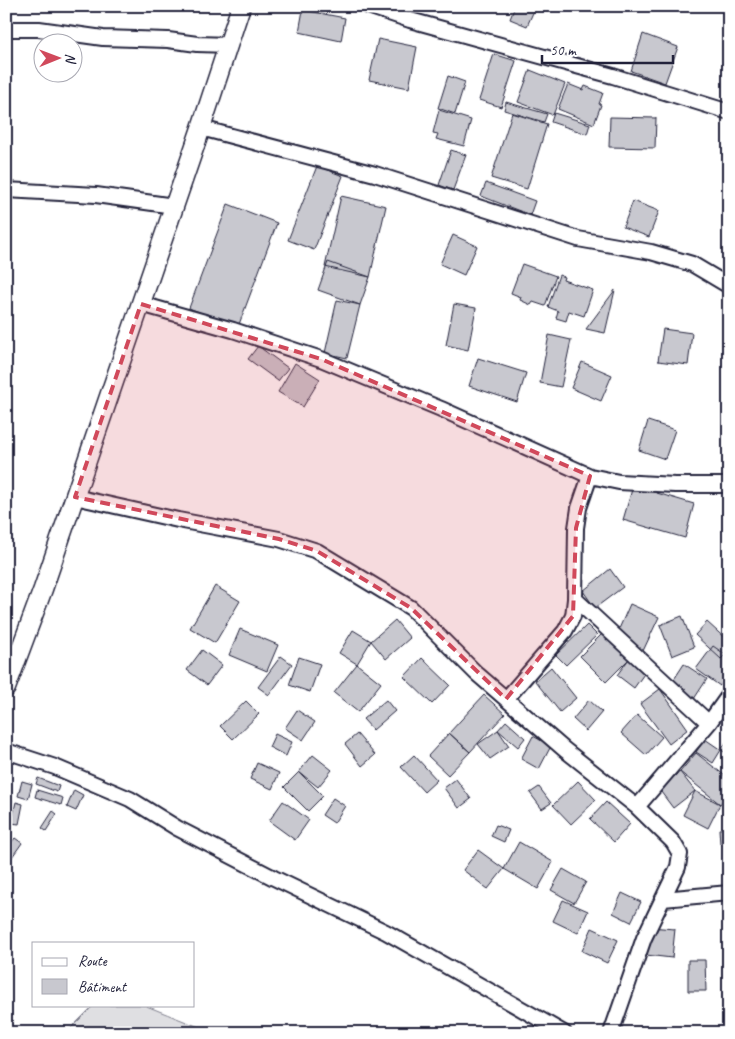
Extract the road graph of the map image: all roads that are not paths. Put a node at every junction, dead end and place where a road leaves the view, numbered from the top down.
1 (241, 6) edge
2 (368, 6) edge
3 (6, 29) edge
4 (229, 44) junction
5 (729, 112) edge
6 (201, 128) junction
7 (6, 190) edge
8 (174, 206) junction
9 (729, 286) edge
10 (141, 304) junction
11 (590, 476) junction
12 (729, 485) edge
13 (75, 497) junction
14 (575, 599) junction
15 (6, 688) edge
16 (729, 695) edge
17 (506, 699) junction
18 (709, 723) junction
19 (6, 751) edge
20 (637, 807) junction
21 (729, 893) edge
22 (663, 899) junction
23 (564, 1033) edge
24 (611, 1033) edge

1 - 4 street
2 - 5 street
3 - 4 street
4 - 6 street
6 - 8 street
6 - 9 street
7 - 8 street
8 - 10 street
10 - 11 street
10 - 13 street
11 - 12 street
11 - 14 street
13 - 15 street
13 - 17 street
14 - 17 street
14 - 18 street
16 - 18 street
17 - 20 street
18 - 20 street
19 - 23 street
20 - 22 street
21 - 22 street
22 - 24 street

